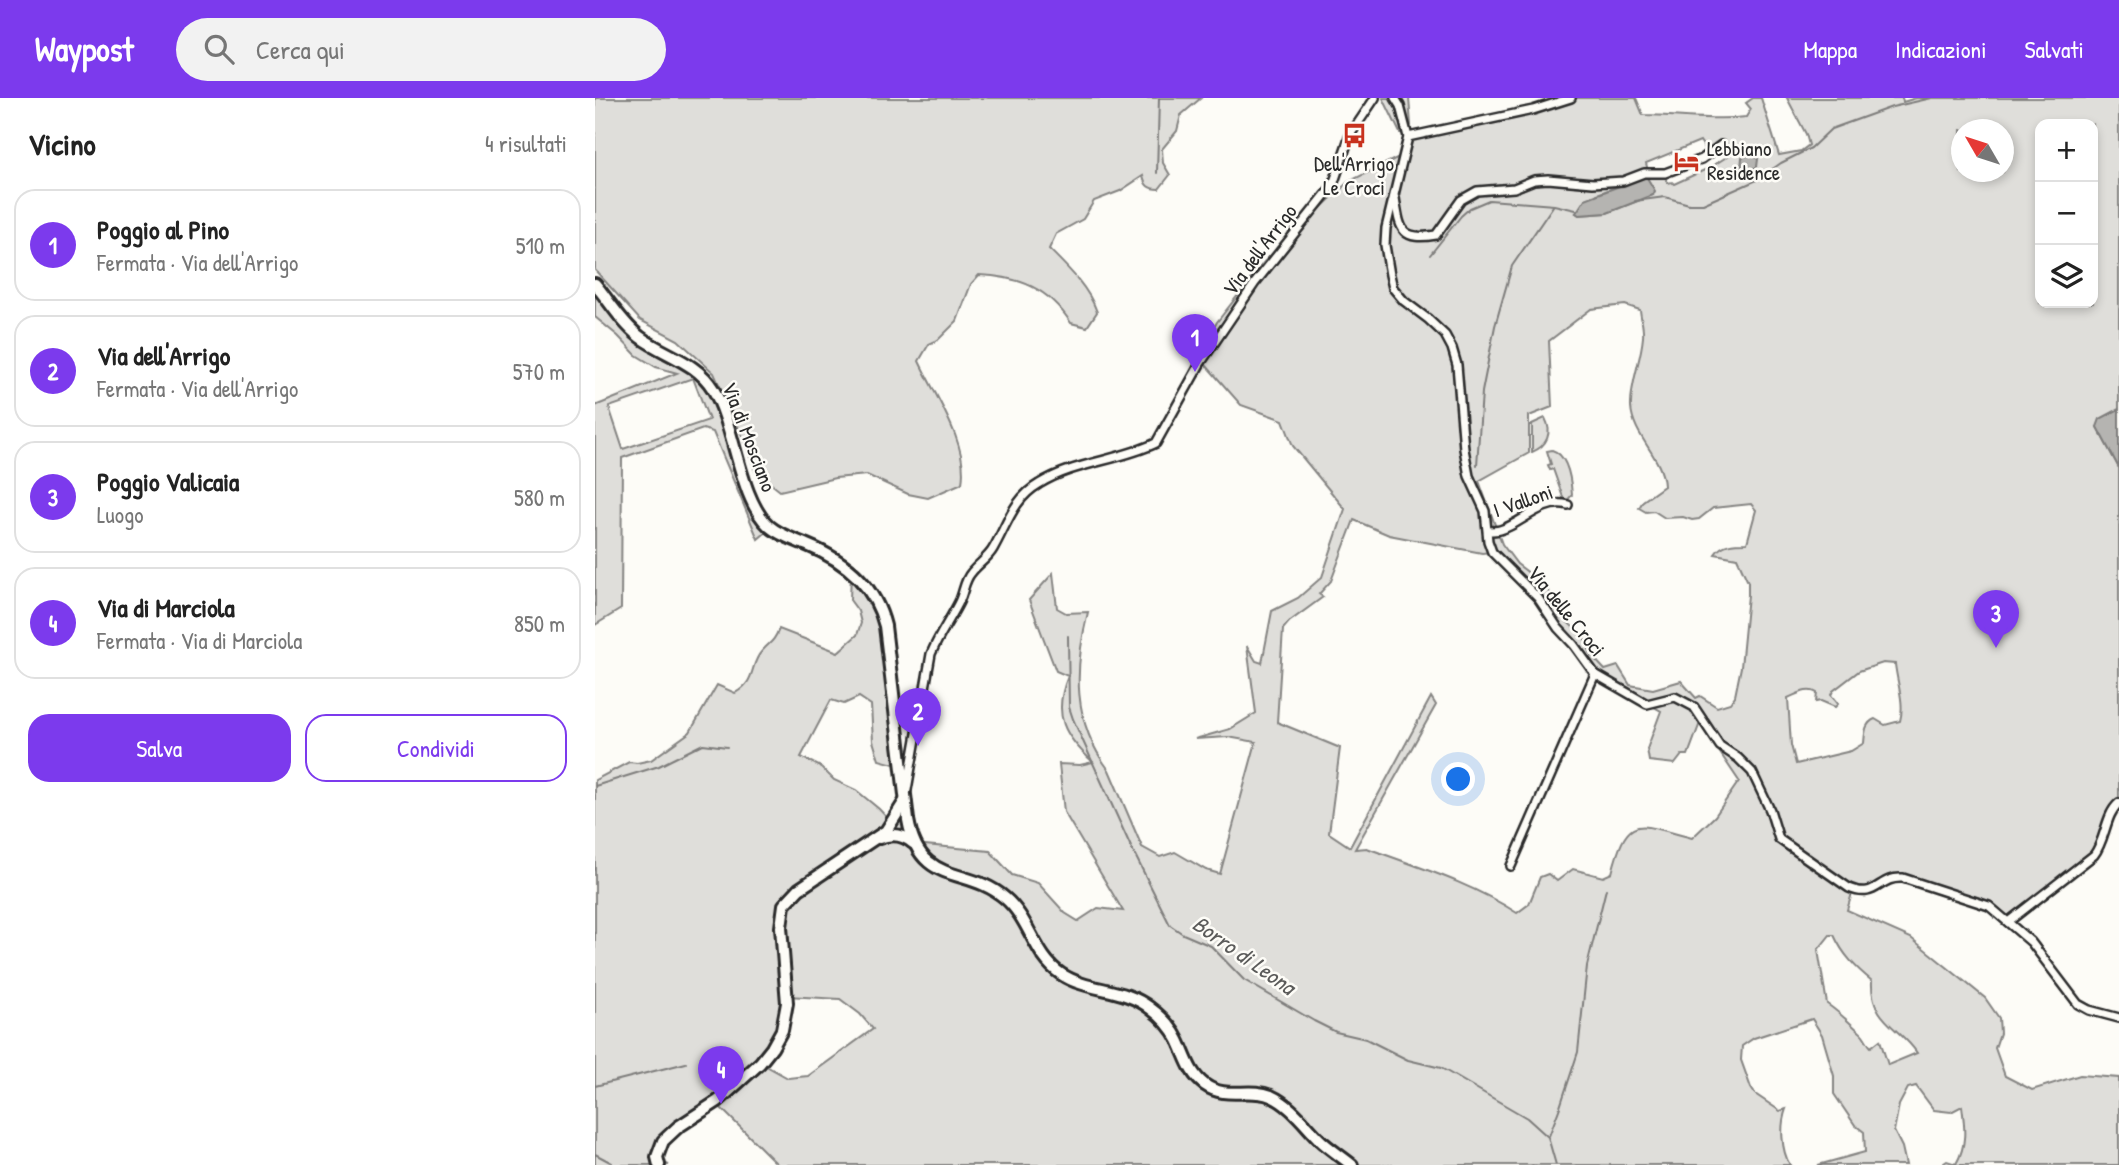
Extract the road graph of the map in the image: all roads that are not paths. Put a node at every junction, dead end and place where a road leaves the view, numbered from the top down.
1 (1375, 98) edge
2 (1395, 98) edge
3 (1571, 98) edge
4 (1408, 137) junction
5 (1721, 145) dead end
6 (1395, 194) junction
7 (595, 284) edge
8 (1568, 505) dead end
9 (1489, 531) junction
10 (1595, 674) junction
11 (905, 802) junction
12 (2119, 803) edge
13 (877, 839) junction
14 (914, 844) junction
15 (1511, 866) dead end
16 (2008, 922) junction
17 (2119, 1018) edge
18 (659, 1165) edge
19 (1352, 1165) edge

1 - 11 street, Via dell'Arrigo
2 - 4 street, Via delle Croci
3 - 4 street
4 - 6 street, Via delle Croci
5 - 6 street
6 - 9 street, Via delle Croci
7 - 11 main road, Via di Mosciano
8 - 9 street, I Valloni
9 - 10 street, Via delle Croci
10 - 15 street
10 - 16 street, Via delle Croci
11 - 13 main road
11 - 14 main road, Via di Mosciano
12 - 16 street
13 - 14 main road
13 - 18 main road
14 - 19 main road
16 - 17 street, Via delle Croci

